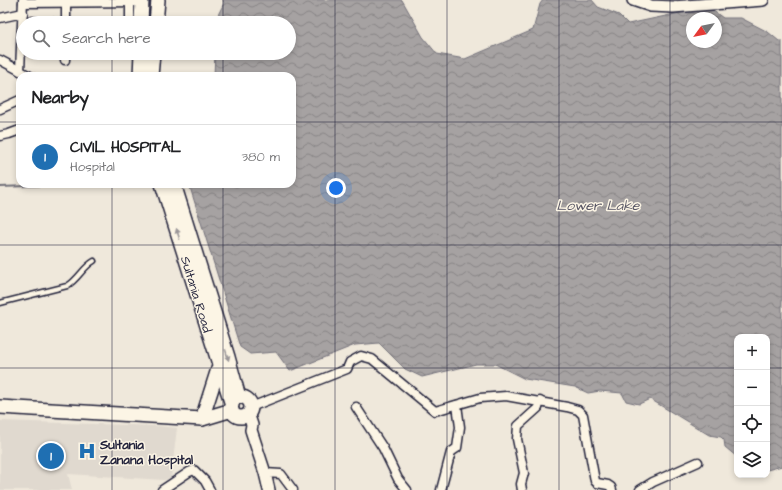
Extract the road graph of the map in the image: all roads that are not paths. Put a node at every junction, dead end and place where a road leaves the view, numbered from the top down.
1 (158, 0) edge
2 (634, 0) edge
3 (763, 0) edge
4 (66, 1) edge
5 (136, 1) edge
6 (23, 2) edge
7 (23, 16) edge
8 (66, 16) edge
9 (132, 16) edge
10 (139, 16) edge
11 (157, 16) edge
12 (16, 17) edge
13 (0, 18) edge
14 (0, 60) edge
15 (21, 60) edge
16 (141, 60) edge
17 (152, 60) edge
18 (20, 71) joint
19 (140, 72) edge
20 (151, 72) edge
21 (16, 102) edge
22 (0, 109) edge
23 (16, 131) edge
24 (0, 136) edge
25 (163, 188) edge
26 (175, 188) edge
27 (94, 261) dead end
28 (0, 303) edge
29 (219, 366) junction
30 (540, 401) junction
31 (457, 405) junction
32 (356, 407) dead end
33 (0, 408) edge
34 (241, 408) junction
35 (202, 419) junction
36 (698, 462) dead end
37 (265, 473) junction
38 (162, 490) edge
39 (210, 490) edge
40 (269, 490) edge
41 (293, 490) edge
42 (408, 490) edge
43 (441, 490) edge
44 (522, 490) edge
45 (612, 490) edge
46 (640, 490) edge

1 - 11 main road
2 - 3 street
4 - 5 street
4 - 6 street
4 - 8 street
5 - 9 street
5 - 10 main road
6 - 7 street
12 - 13 street
14 - 18 street
15 - 18 street
16 - 19 main road
17 - 20 main road
21 - 22 street
23 - 24 street
29 -> 25 main road, Sultania Road
26 -> 34 main road, Sultania Road
27 - 28 lane
29 - 34 main road, Sultania Road
29 - 35 main road
30 - 31 street
30 - 44 street
30 - 45 street
31 - 34 street
31 - 43 street
32 - 42 street
33 - 35 main road
34 - 35 main road
34 - 37 street
36 - 46 street
37 - 40 street
37 - 41 street
38 - 39 street

